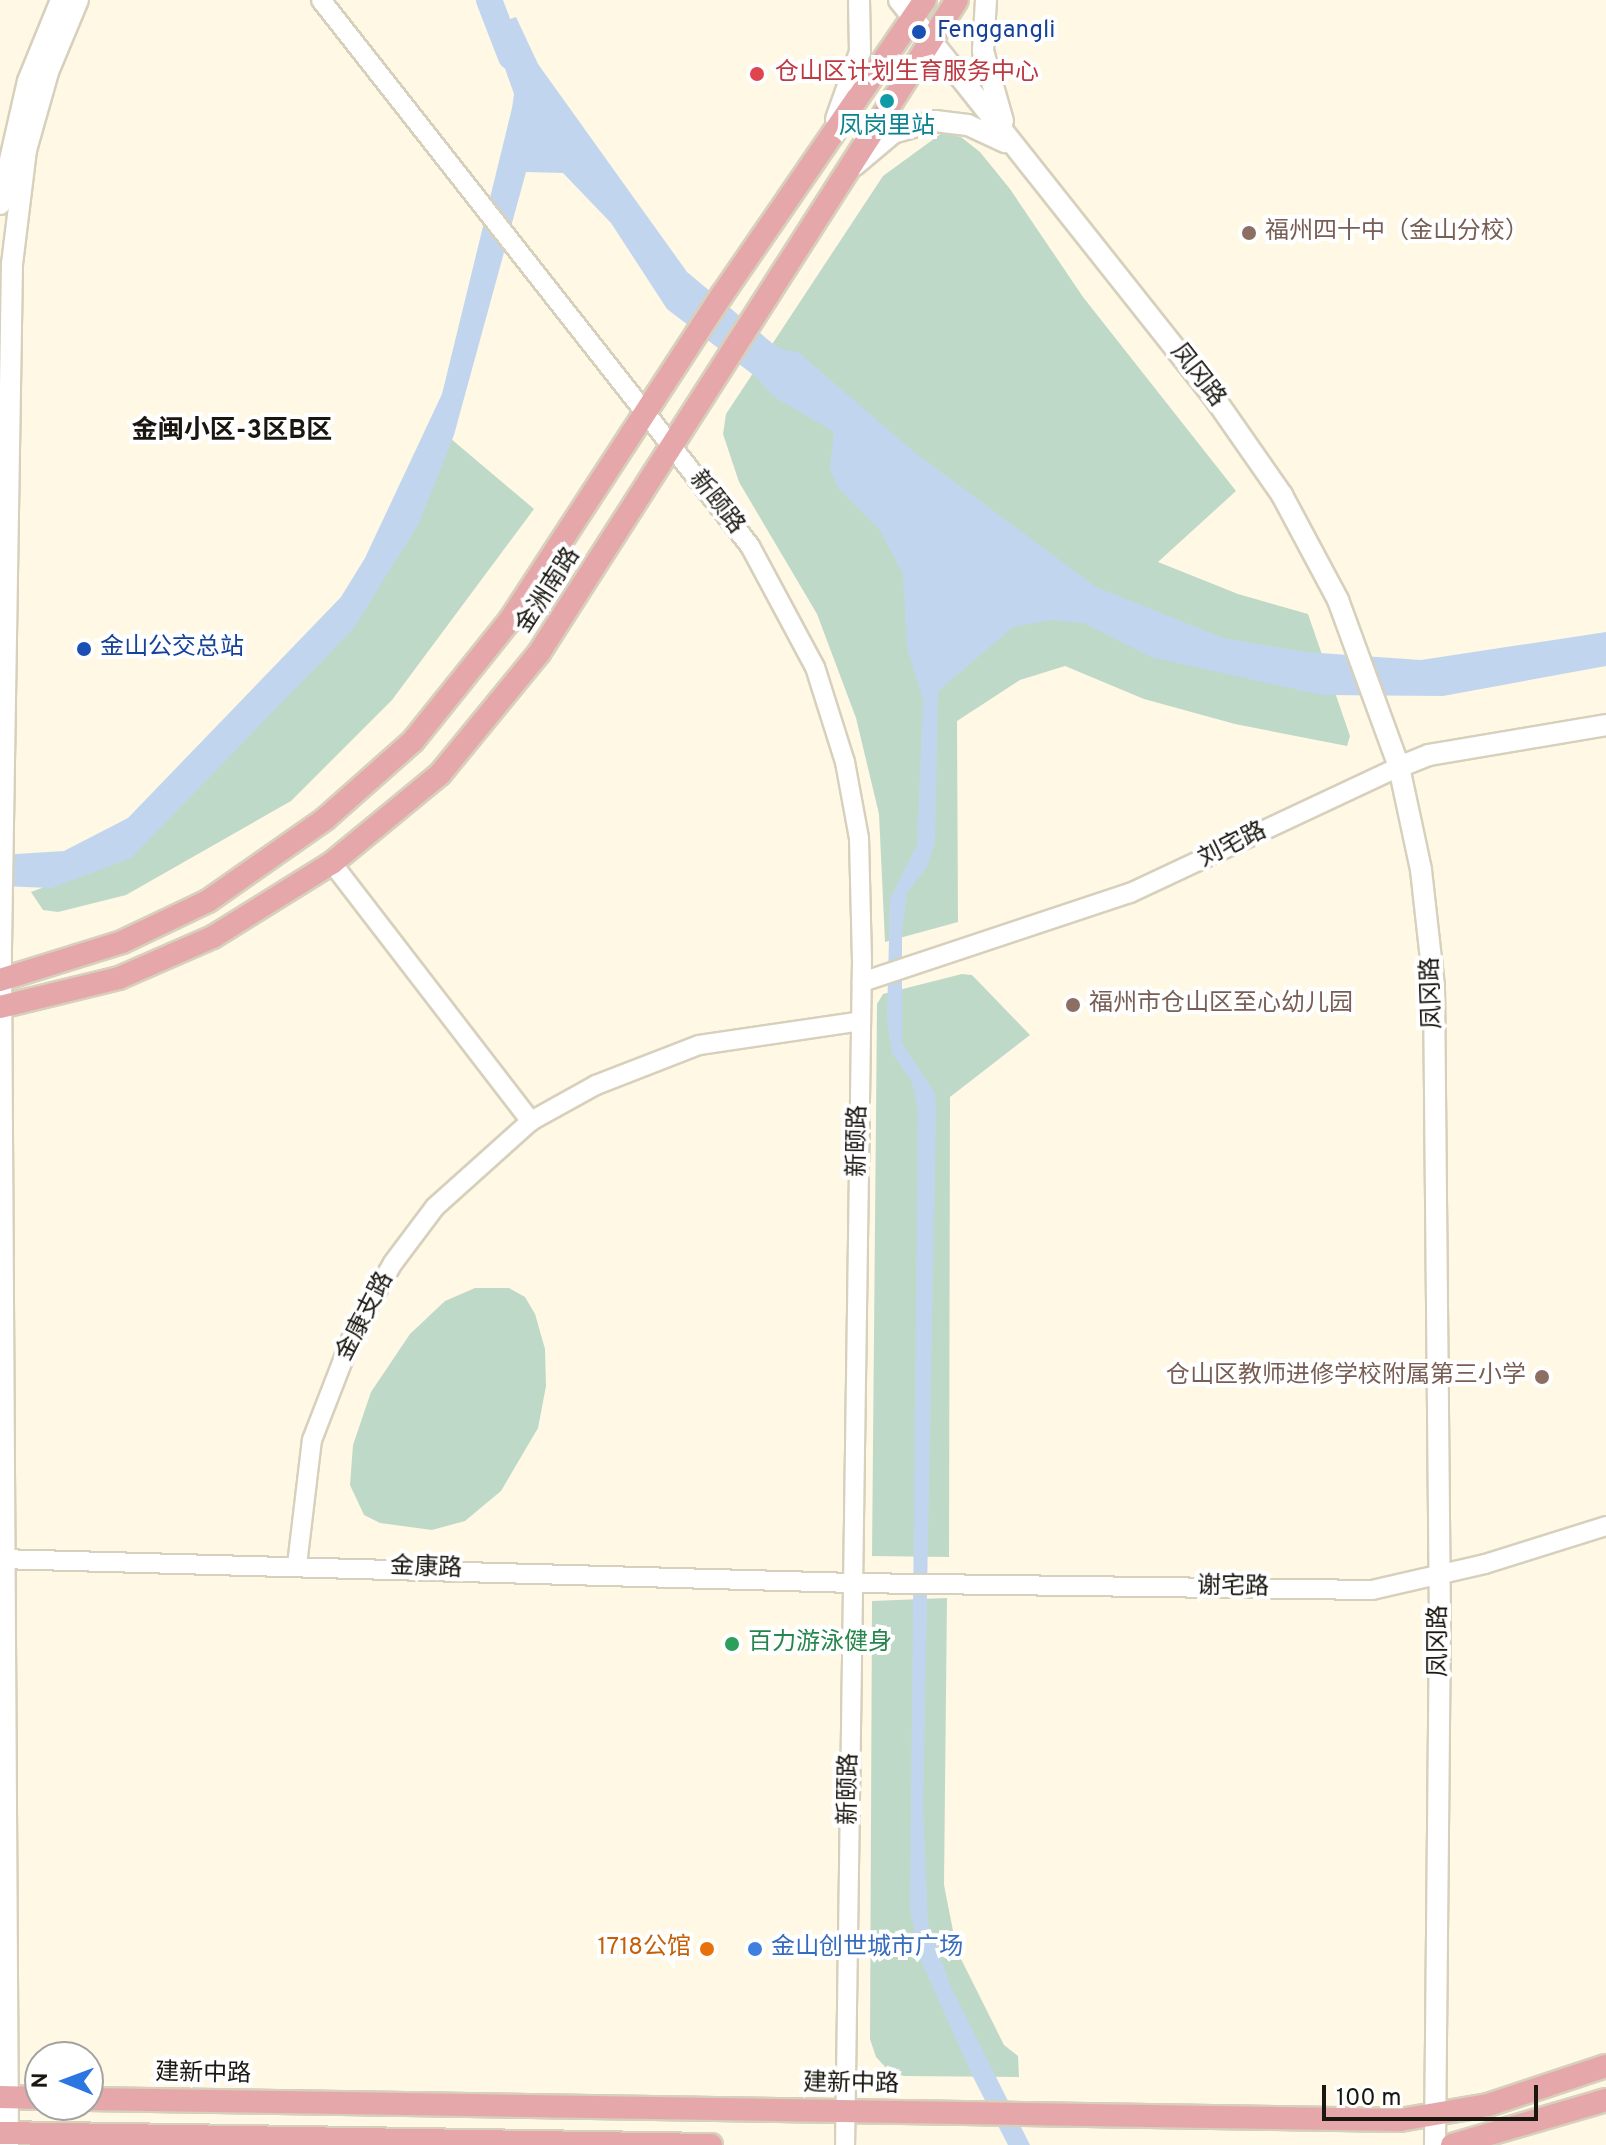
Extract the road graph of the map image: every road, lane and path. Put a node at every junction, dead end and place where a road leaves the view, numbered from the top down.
1 (61, 0) edge
2 (78, 0) edge
3 (321, 0) edge
4 (859, 0) edge
5 (899, 0) edge
6 (957, 0) edge
7 (986, 0) edge
8 (919, 9) edge
9 (930, 40) junction
10 (830, 133) junction
11 (1015, 147) junction
12 (855, 165) junction
13 (0, 204) edge
14 (5, 367) edge
15 (646, 414) junction
16 (672, 449) junction
17 (3, 695) edge
18 (1606, 725) edge
19 (1399, 767) junction
20 (332, 863) junction
21 (1, 980) edge
22 (862, 982) junction
23 (1, 1007) edge
24 (861, 1021) junction
25 (531, 1121) junction
26 (1606, 1526) edge
27 (2, 1559) edge
28 (297, 1565) junction
29 (1440, 1576) junction
30 (852, 1583) junction
31 (1606, 2066) edge
32 (4, 2097) edge
33 (24, 2098) edge
34 (104, 2099) edge
35 (1606, 2100) edge
36 (845, 2110) junction
37 (1435, 2117) junction
38 (5, 2137) edge
39 (711, 2145) edge
40 (845, 2145) edge
41 (1435, 2145) edge
42 (1452, 2145) edge

1 - 13 main road
2 - 14 main road
3 - 15 street, 新颐路
4 - 10 main road
5 - 8 main road, 凤冈路
6 - 9 main road, 金洲南路
7 - 11 main road
8 - 9 main road, 凤冈路
8 - 10 main road, 金洲南路
9 - 11 main road, 凤冈路
9 - 12 main road, 金洲南路
10 - 15 main road, 金洲南路
11 - 12 main road
11 - 19 main road, 凤冈路
12 - 16 main road, 金洲南路
14 - 17 main road
15 - 16 street, 新颐路
15 - 21 main road, 金洲南路
16 - 20 main road, 金洲南路
16 - 22 street, 新颐路
17 - 21 main road
18 - 19 main road, 刘宅路
19 - 22 street, 刘宅路
19 - 29 main road, 凤冈路
20 - 23 main road, 金洲南路
20 - 25 street
21 - 23 main road
22 - 24 street, 新颐路
23 - 27 main road
24 - 25 street, 金康支路
24 - 30 street, 新颐路
25 - 28 street, 金康支路
26 - 29 street, 谢宅路
27 - 28 street, 金康路
27 - 32 main road
28 - 30 street, 金康路
29 - 30 street, 谢宅路
29 - 37 main road, 凤冈路
30 - 36 street, 新颐路
31 - 37 main road, 建新中路
32 - 33 main road
32 - 38 main road
34 - 36 main road, 建新中路
35 - 42 main road
36 - 37 main road, 建新中路
36 - 40 street, 新颐路
37 - 41 main road, 凤冈路
38 - 39 main road

